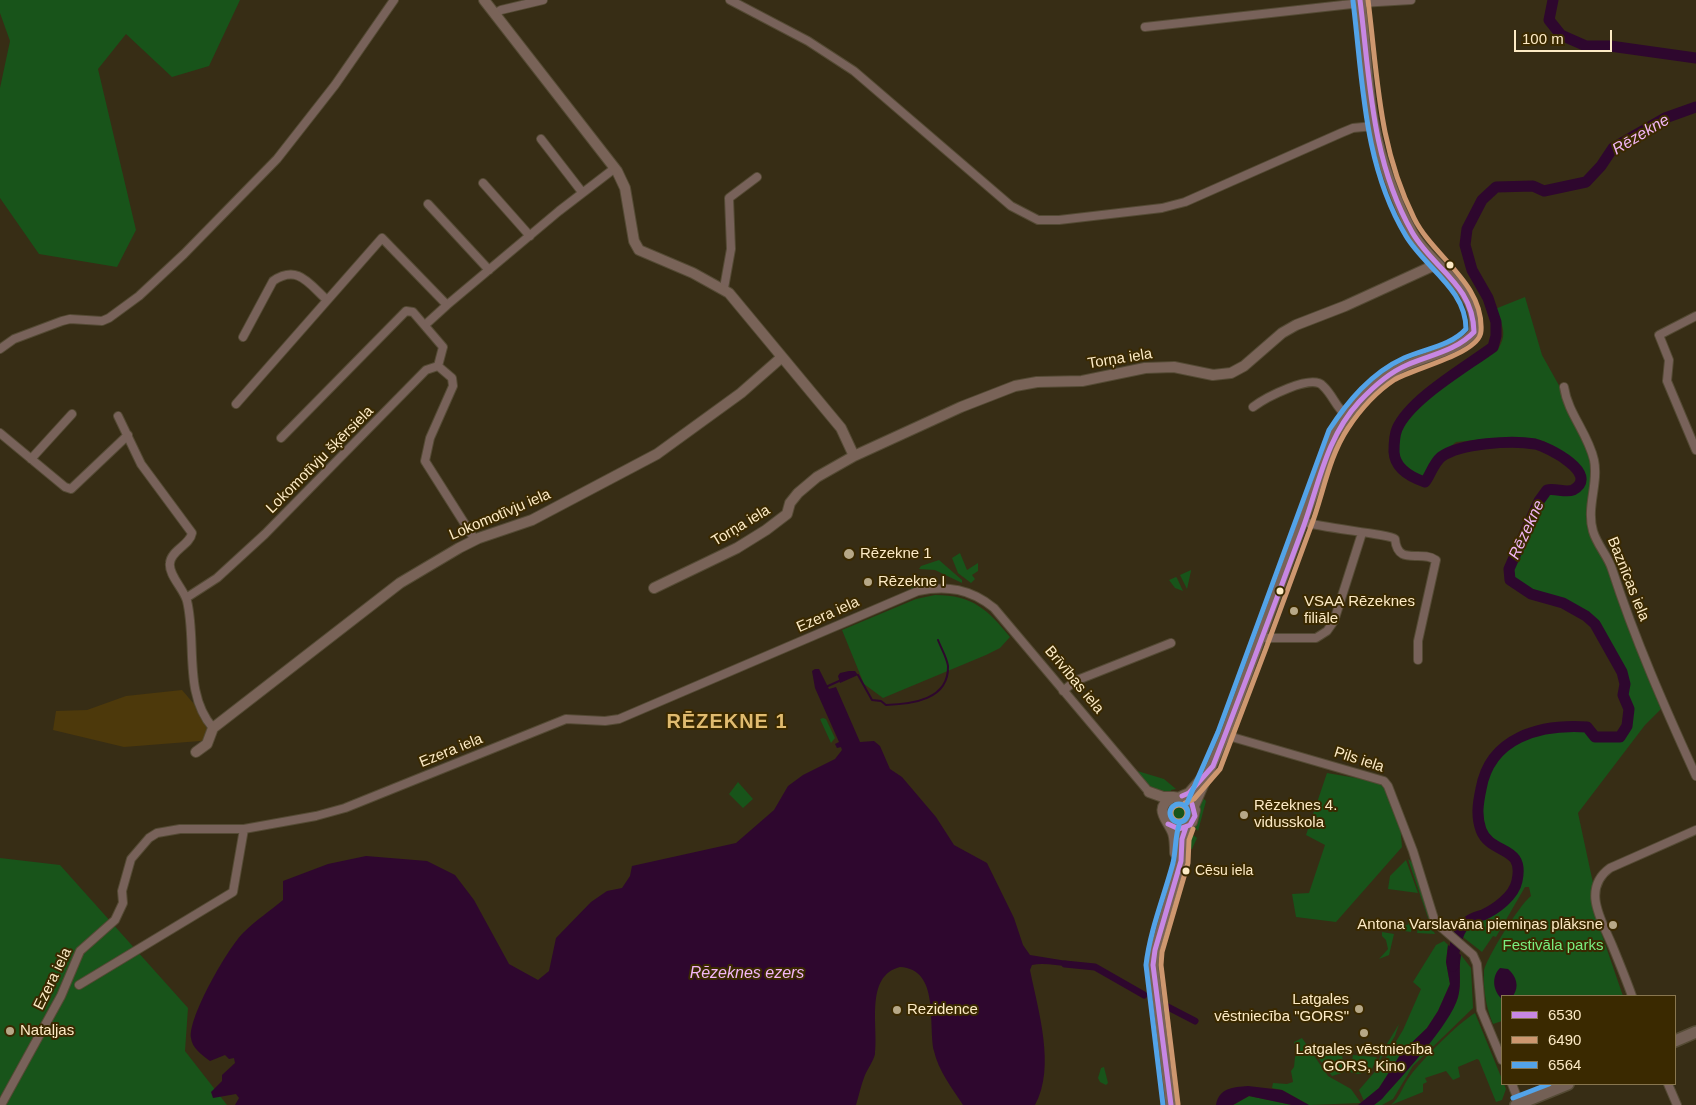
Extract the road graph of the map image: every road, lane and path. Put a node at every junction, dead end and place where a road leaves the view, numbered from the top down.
1 (394, 0) edge
2 (484, 0) edge
3 (543, 0) edge
4 (730, 0) edge
5 (1411, 0) edge
6 (1361, 2) edge
7 (496, 13) junction
8 (1145, 27) dead end
9 (1374, 126) junction
10 (541, 139) dead end
11 (615, 168) junction
12 (757, 177) dead end
13 (483, 183) dead end
14 (582, 192) junction
15 (428, 204) dead end
16 (530, 236) junction
17 (1440, 268) junction
18 (489, 270) junction
19 (724, 288) junction
20 (327, 300) junction
21 (447, 304) junction
22 (1696, 316) edge
23 (425, 325) junction
24 (243, 337) dead end
25 (0, 349) edge
26 (782, 357) junction
27 (438, 366) junction
28 (1564, 387) dead end
29 (236, 404) dead end
30 (1253, 407) dead end
31 (72, 414) dead end
32 (118, 416) dead end
33 (1347, 416) junction
34 (0, 433) edge
35 (128, 435) junction
36 (281, 438) dead end
37 (1696, 450) edge
38 (854, 456) junction
39 (31, 459) junction
40 (1305, 522) junction
41 (1362, 533) junction
42 (475, 540) junction
43 (654, 588) dead end
44 (971, 594) joint
45 (186, 598) junction
46 (1260, 638) junction
47 (1170, 643) dead end
48 (1418, 660) dead end
49 (1062, 691) junction
50 (212, 728) junction
51 (1225, 735) junction
52 (196, 752) dead end
53 (1208, 774) junction
54 (1696, 776) edge
55 (1149, 792) junction
56 (1177, 797) junction
57 (1194, 806) junction
58 (1163, 809) junction
59 (1170, 827) junction
60 (1186, 827) junction
61 (244, 829) junction
62 (1696, 830) edge
63 (1177, 872) junction
64 (79, 985) dead end
65 (1632, 995) edge
66 (1696, 1032) edge
67 (1676, 1041) edge
68 (1501, 1058) edge
69 (1512, 1085) edge
70 (1566, 1085) edge
71 (1668, 1085) edge
72 (1519, 1104) edge
73 (2, 1105) edge
74 (1171, 1105) edge
75 (1677, 1105) edge

1 - 25 street
2 - 7 street
3 - 7 street
4 - 9 street
5 - 6 street
6 - 8 street
6 - 9 street
7 - 11 street
9 - 17 street
10 - 14 street
11 - 14 street
11 - 19 street
12 - 19 street
13 - 16 street
14 - 16 street
15 - 18 street
16 - 18 street
17 - 33 street
17 - 38 street, Torņa iela
18 - 21 street
19 - 26 street
20 - 21 street
20 - 24 street
20 - 29 street
21 - 23 street
22 - 37 street
23 - 27 street
23 - 36 street
26 - 38 street
26 - 42 street, Lokomotīvju iela
27 - 42 street
27 - 45 street, Lokomotīvju šķērsiela
28 - 54 street, Baznīcas iela
30 - 33 street
31 - 39 street
32 - 35 street
33 - 40 street
34 - 39 street
35 - 39 street
35 - 45 street
38 - 43 street, Torņa iela
40 - 41 street
40 - 46 street
41 - 46 street
41 - 48 street
42 - 50 street, Lokomotīvju iela
44 - 49 street, Brīvības iela
44 - 61 street, Ezera iela
45 - 50 street
46 - 51 street
47 - 49 street
49 - 55 street, Brīvības iela
50 - 52 street, Lokomotīvju iela
51 - 53 street
51 - 68 street, Pils iela
53 - 56 street
53 - 57 street
55 - 56 street
55 - 58 street
56 - 57 street
56 - 58 street
57 - 60 street
58 - 59 street
59 - 60 street
59 - 63 street
60 - 63 street
61 - 64 street
61 - 73 street, Ezera iela
62 - 65 street
63 - 74 street
66 - 67 main road
69 - 72 street
70 - 72 main road
71 - 75 street

